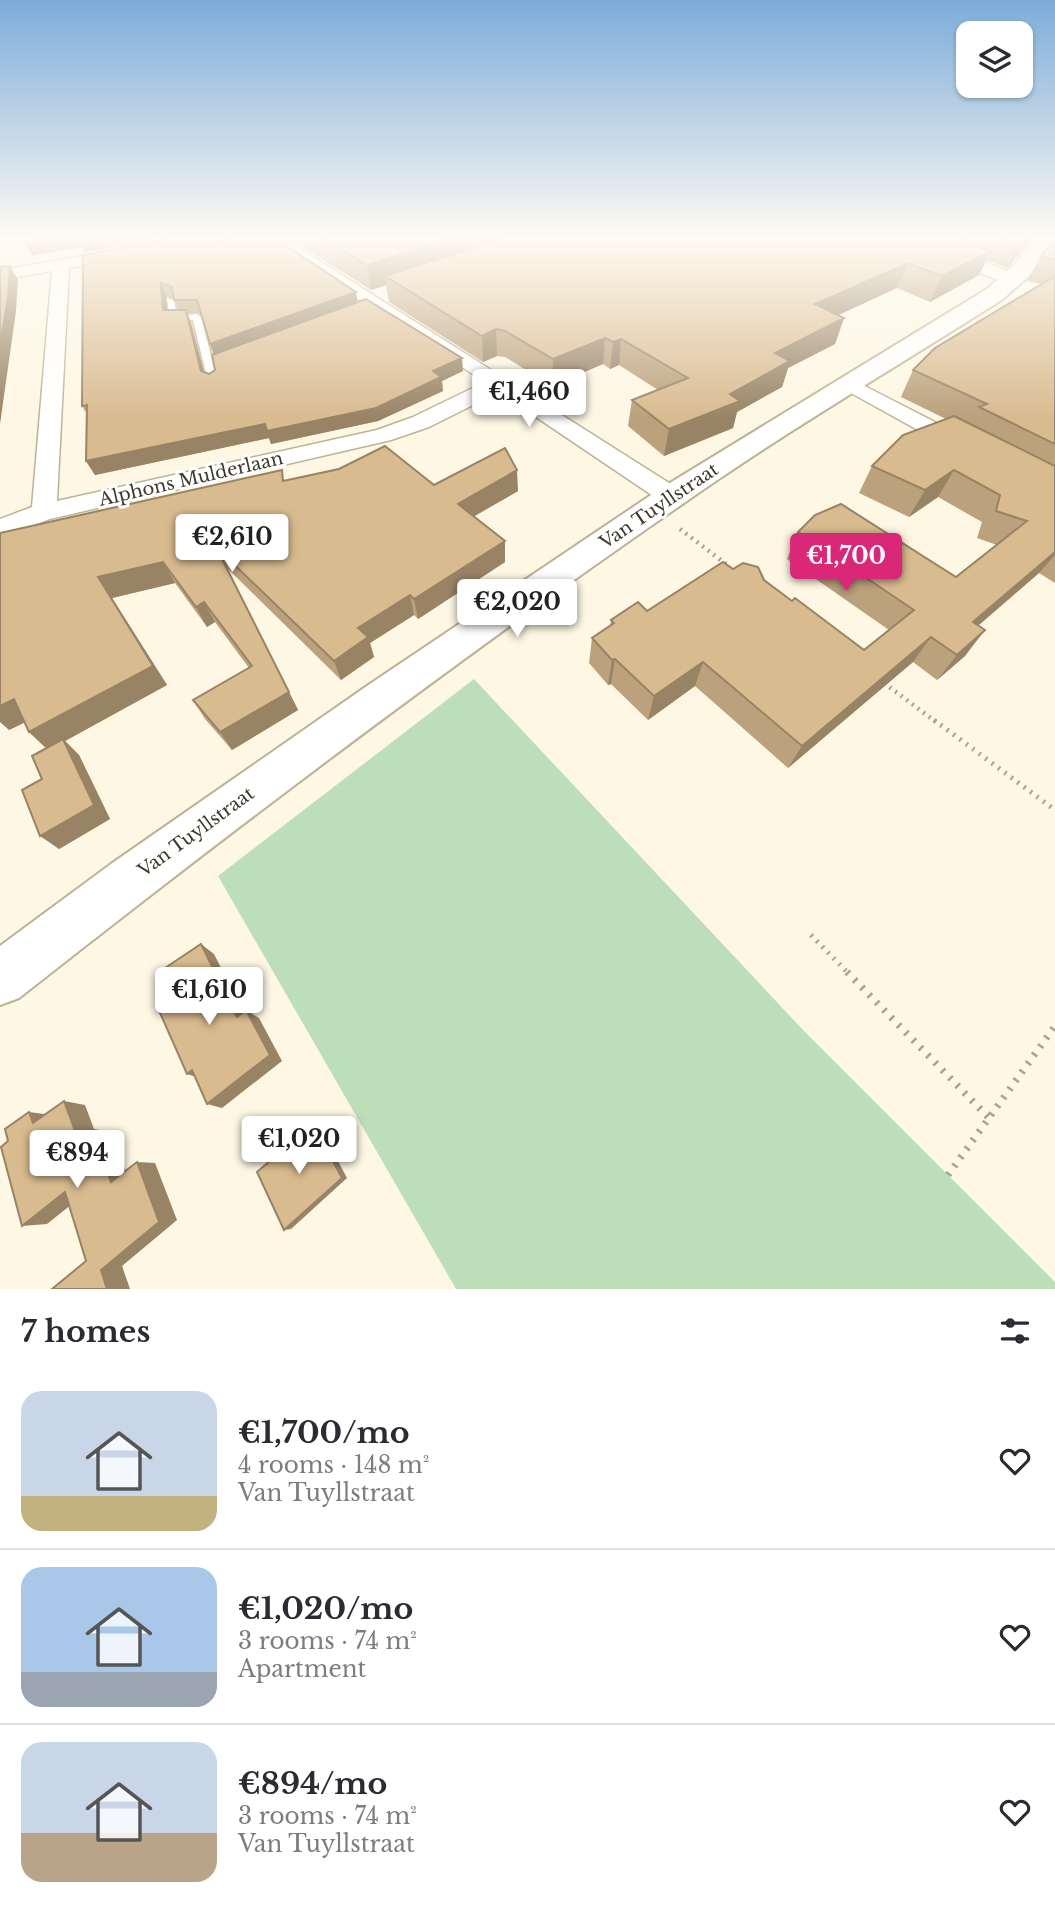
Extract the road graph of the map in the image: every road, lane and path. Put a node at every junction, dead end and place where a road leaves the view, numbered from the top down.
1 (59, 297) edge
2 (357, 297) edge
3 (381, 297) edge
4 (990, 297) edge
5 (170, 300) edge
6 (368, 305) junction
7 (223, 361) edge
8 (211, 365) junction
9 (213, 382) edge
10 (500, 383) junction
11 (849, 384) junction
12 (982, 455) edge
13 (662, 502) junction
14 (44, 512) junction
15 (0, 529) edge
16 (729, 567) edge
17 (881, 681) edge
18 (1055, 810) edge
19 (811, 935) dead end
20 (0, 979) edge
21 (1055, 1026) edge
22 (989, 1118) junction
23 (948, 1175) dead end

1 - 14 street
2 - 6 street
3 - 6 street
4 - 11 street, Van Tuyllstraat
5 - 8 lane
6 - 10 street
7 - 8 lane
8 - 9 lane
10 - 13 street
10 - 14 street, Alphons Mulderlaan
11 - 12 street
11 - 13 street, Van Tuyllstraat
13 - 16 path
13 - 20 street, Van Tuyllstraat
14 - 15 street, Alphons Mulderlaan
17 - 18 path
19 - 22 path
21 - 22 path
22 - 23 path

